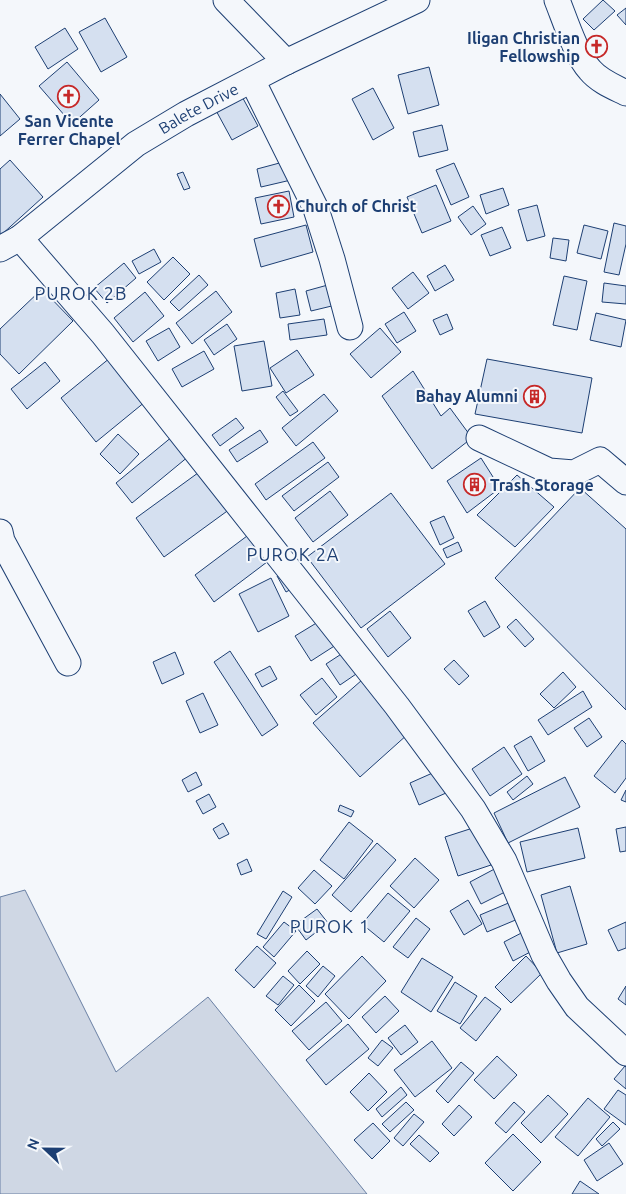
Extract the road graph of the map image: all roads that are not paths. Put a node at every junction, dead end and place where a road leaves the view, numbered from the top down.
1 (226, 0) edge
2 (417, 0) edge
3 (557, 0) edge
4 (286, 62) junction
5 (252, 80) junction
6 (626, 93) edge
7 (10, 244) edge
8 (350, 327) dead end
9 (479, 438) dead end
10 (626, 482) edge
11 (0, 532) edge
12 (68, 663) dead end
13 (626, 1052) edge

1 - 4 street
2 - 4 street, Balete Drive
3 - 6 street
4 - 5 street, Balete Drive
5 - 7 street, Balete Drive
5 - 8 street
7 - 13 street
9 - 10 street
11 - 12 street

